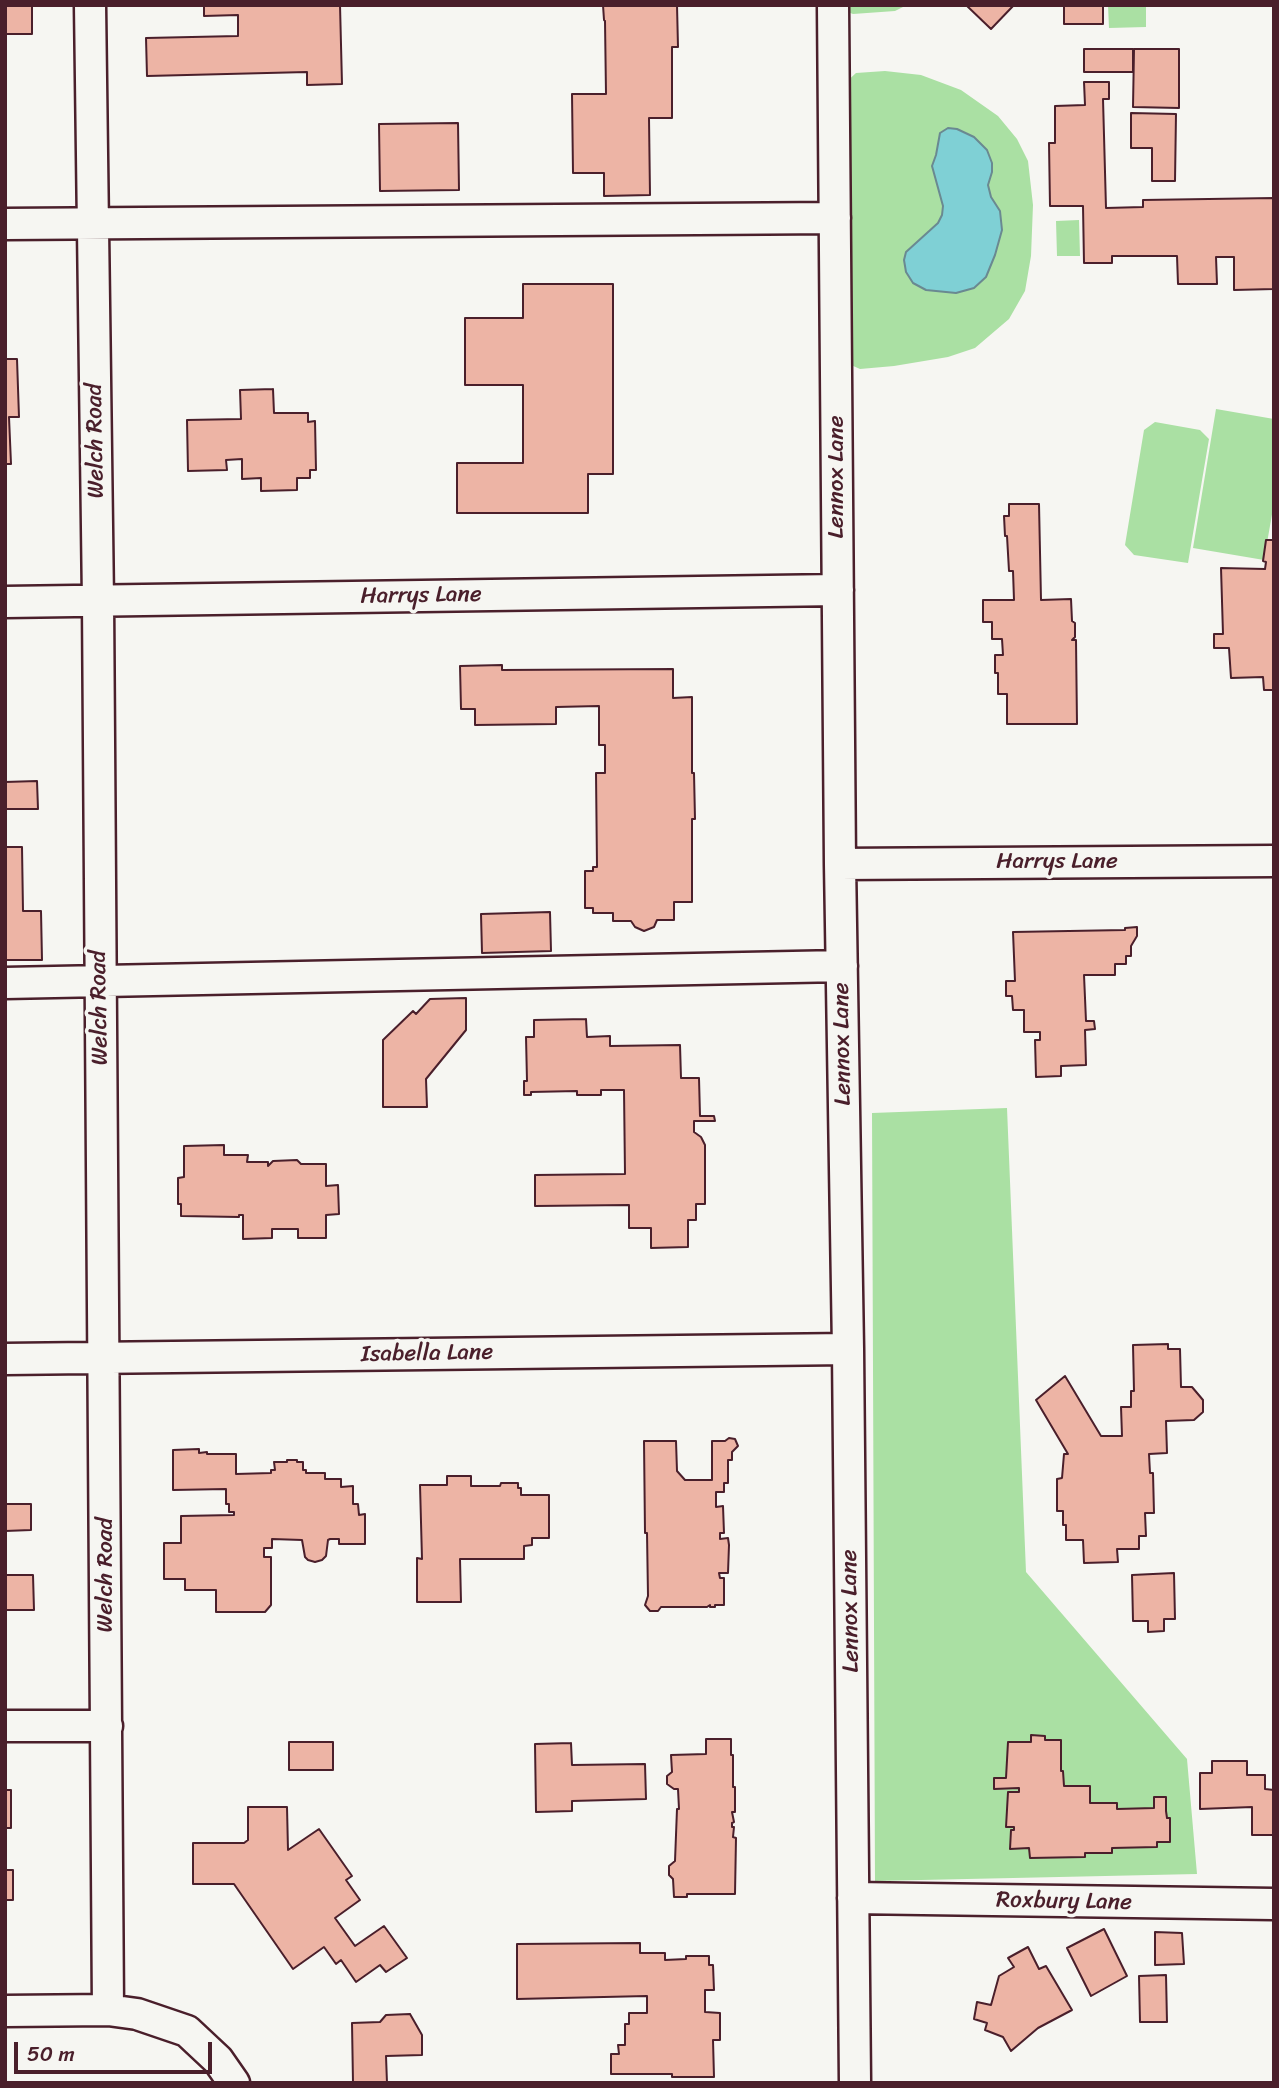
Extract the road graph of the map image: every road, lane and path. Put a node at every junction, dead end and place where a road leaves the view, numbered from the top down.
1 (90, 5) edge
2 (834, 5) edge
3 (835, 218) junction
4 (93, 223) junction
5 (5, 224) edge
6 (838, 590) junction
7 (98, 601) junction
8 (5, 602) edge
9 (1274, 860) edge
10 (840, 864) junction
11 (842, 966) junction
12 (100, 982) junction
13 (5, 983) edge
14 (848, 1349) junction
15 (104, 1358) junction
16 (5, 1359) edge
17 (5, 1726) edge
18 (107, 1726) junction
19 (853, 1898) junction
20 (1274, 1904) edge
21 (108, 2010) junction
22 (5, 2011) edge
23 (234, 2083) edge
24 (855, 2083) edge

1 - 4 street, Welch Road
2 - 3 street, Lennox Lane
3 - 4 street
3 - 6 street, Lennox Lane
4 - 5 street
4 - 7 street, Welch Road
6 - 7 street, Harrys Lane
6 - 10 street, Lennox Lane
7 - 8 street, Harrys Lane
7 - 12 street, Welch Road
9 - 10 street, Harrys Lane
10 - 11 street, Lennox Lane
11 - 12 street
11 - 14 street, Lennox Lane
12 - 13 street
12 - 15 street, Welch Road
14 - 15 street, Isabella Lane
14 - 19 street, Lennox Lane
15 - 16 street, Isabella Lane
15 - 18 street, Welch Road
17 - 18 street
18 - 21 street, Welch Road
19 - 20 street, Roxbury Lane
19 - 24 street, Lennox Lane
21 - 22 street
21 - 23 street

